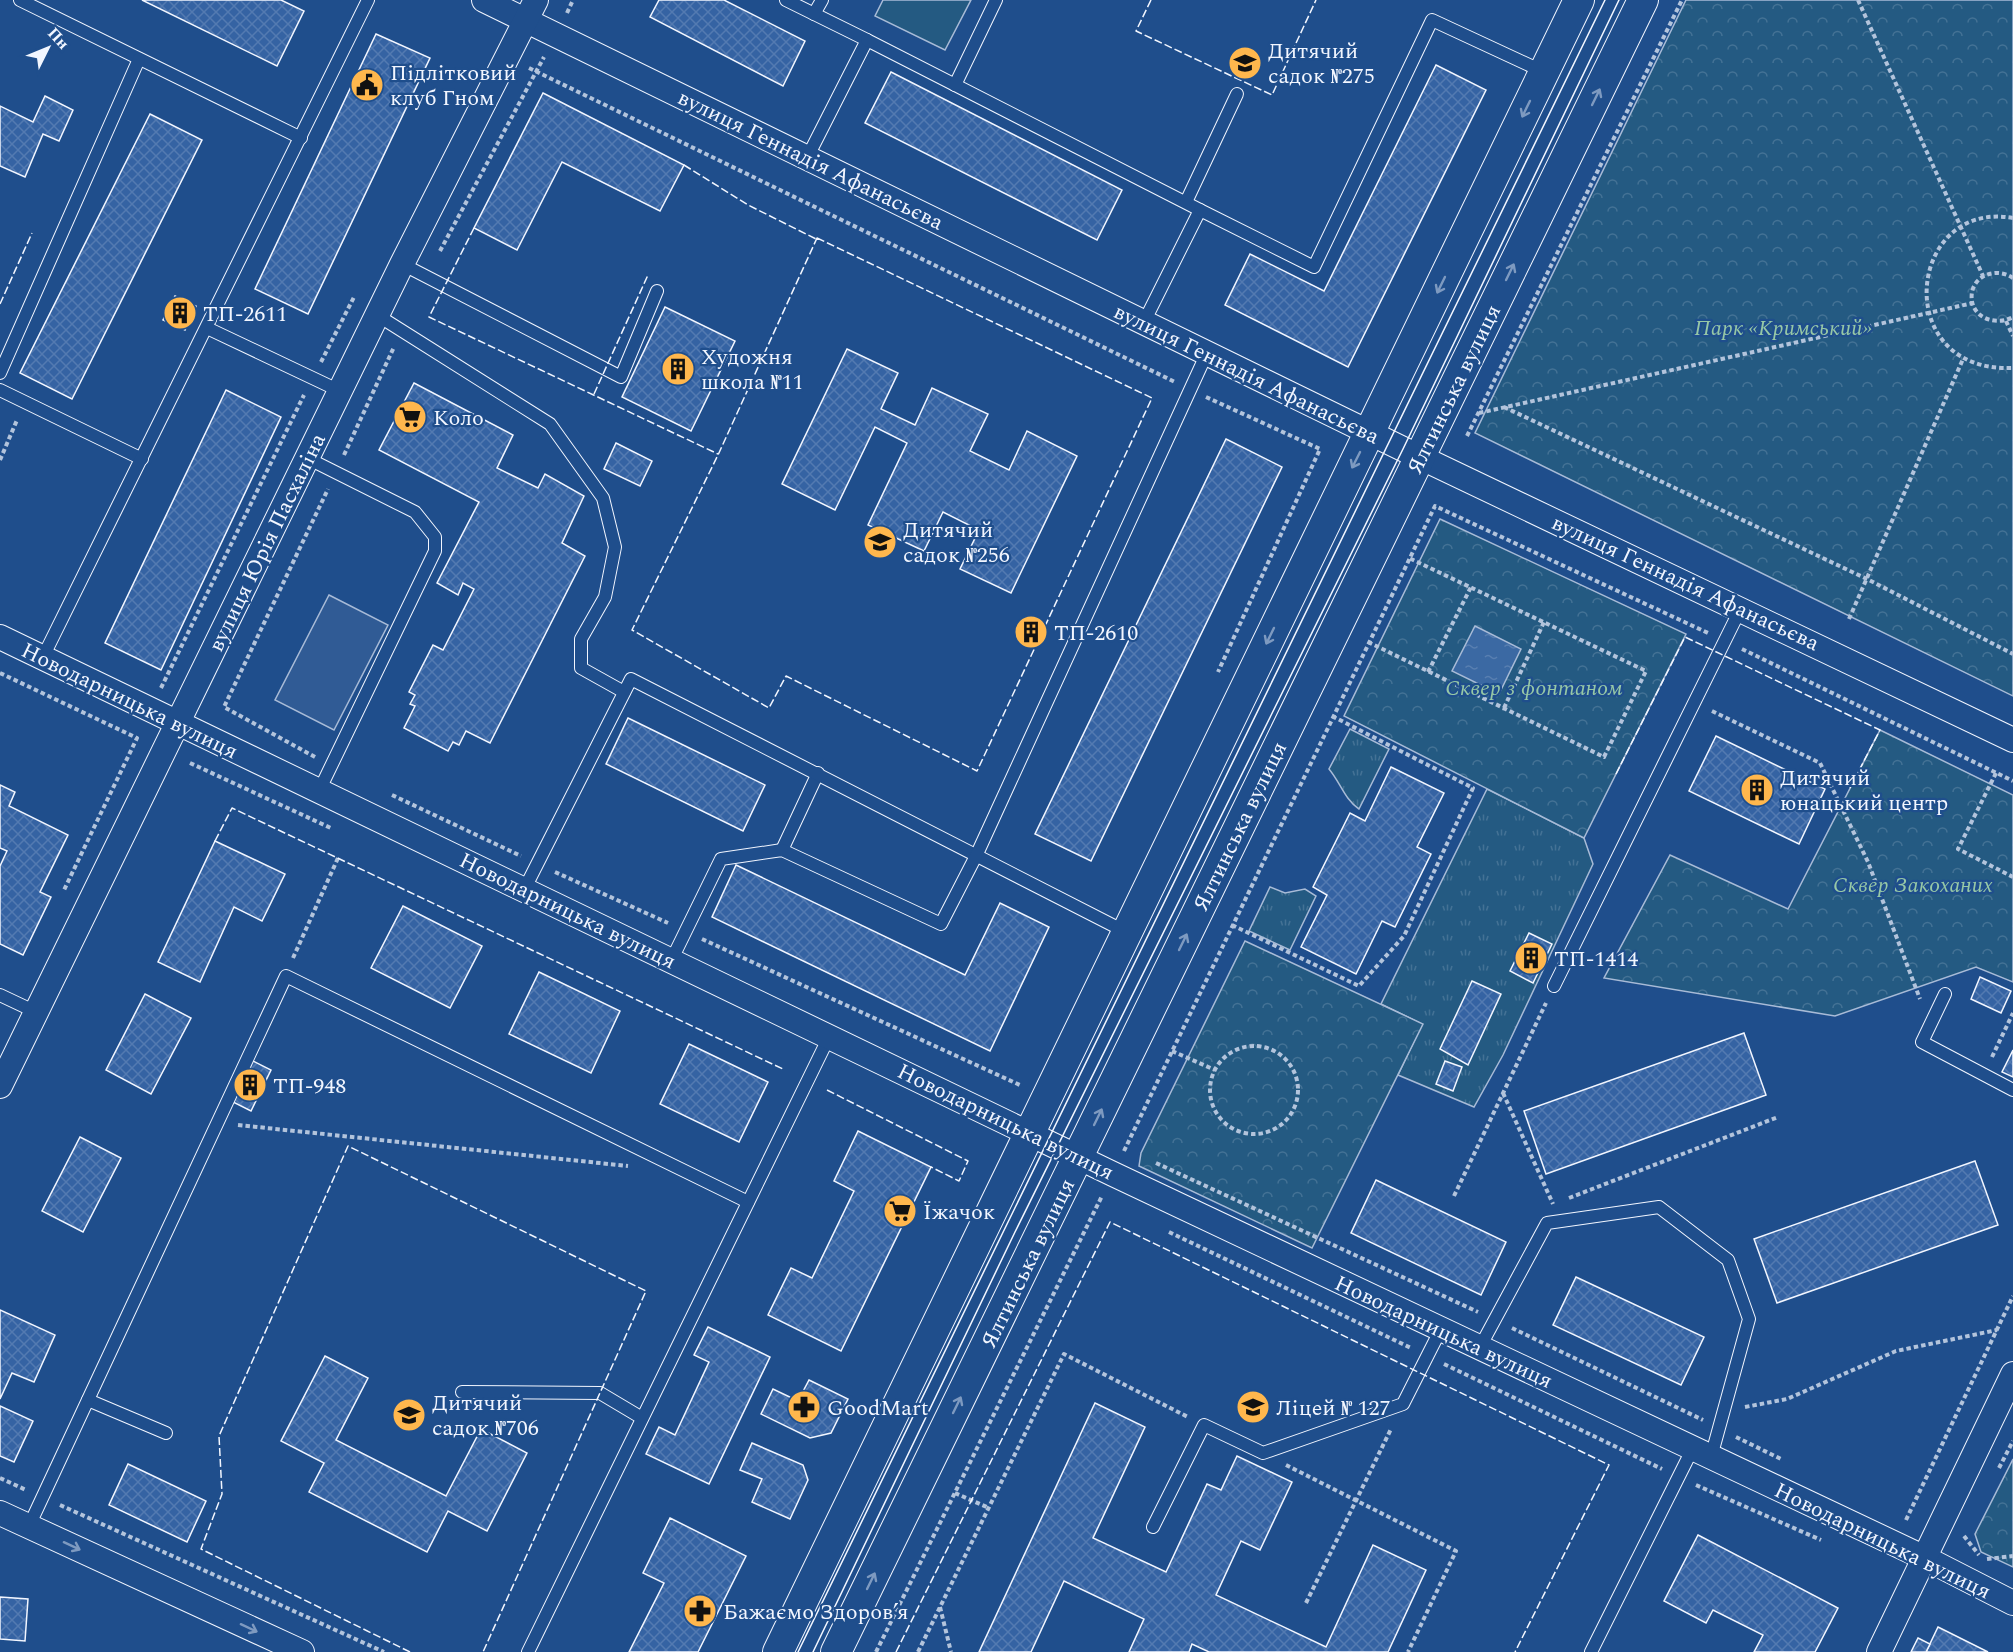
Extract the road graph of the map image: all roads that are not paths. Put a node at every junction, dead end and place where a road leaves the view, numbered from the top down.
1 (20, 0) edge
2 (368, 0) edge
3 (484, 0) edge
4 (786, 0) edge
5 (822, 0) edge
6 (996, 0) edge
7 (1579, 0) edge
8 (1643, 0) edge
9 (531, 10) edge
10 (814, 14) junction
11 (867, 40) junction
12 (139, 59) junction
13 (1544, 72) junction
14 (955, 85) junction
15 (1237, 94) dead end
16 (301, 138) junction
17 (807, 158) junction
18 (1186, 202) junction
19 (1200, 210) junction
20 (402, 264) junction
21 (657, 291) dead end
22 (377, 315) junction
23 (1144, 322) junction
24 (207, 328) junction
25 (1207, 353) junction
26 (0, 373) edge
27 (0, 390) edge
28 (340, 391) junction
29 (1370, 433) junction
30 (1420, 457) junction
31 (307, 458) junction
32 (142, 459) junction
33 (1741, 608) junction
34 (0, 637) edge
35 (43, 657) junction
36 (624, 692) junction
37 (177, 724) junction
38 (2013, 740) edge
39 (818, 773) junction
40 (319, 791) junction
41 (782, 850) junction
42 (977, 854) junction
43 (525, 888) junction
44 (1126, 933) junction
45 (672, 959) junction
46 (1554, 986) road end
47 (1945, 994) dead end
48 (0, 995) edge
49 (36, 1012) junction
50 (831, 1035) junction
51 (0, 1086) edge
52 (2013, 1090) edge
53 (1029, 1132) junction
54 (1079, 1156) junction
55 (748, 1202) junction
56 (1441, 1329) junction
57 (1480, 1347) junction
58 (2013, 1374) edge
59 (462, 1392) dead end
60 (88, 1400) junction
61 (642, 1418) junction
62 (166, 1433) dead end
63 (1702, 1453) junction
64 (0, 1513) edge
65 (29, 1526) junction
66 (1153, 1527) dead end
67 (1925, 1558) junction
68 (2013, 1603) edge
69 (302, 1652) edge
70 (528, 1652) edge
71 (777, 1652) edge
72 (836, 1652) edge
73 (1591, 1652) edge
74 (1878, 1652) edge

1 - 12 lane
2 - 16 lane
3 - 9 street, вулиця Геннадія Афанасьєва
4 - 10 lane
5 - 10 lane
6 - 14 lane
7 - 13 street
30 -> 8 street, Ялтинська вулиця
9 - 17 street, вулиця Геннадія Афанасьєва
9 - 20 street, вулиця Юрія Пасхаліна
10 - 11 lane
11 - 14 lane
11 - 17 lane
12 - 16 lane
12 - 26 lane
13 - 19 lane
13 -> 29 street
14 - 18 lane
15 - 18 lane
16 - 24 lane
17 - 23 street, вулиця Геннадія Афанасьєва
18 - 19 lane
19 - 23 lane
20 - 21 lane
20 - 22 street, вулиця Юрія Пасхаліна
22 - 28 street, вулиця Юрія Пасхаліна
22 - 36 lane
23 - 25 street, вулиця Геннадія Афанасьєва
24 - 28 lane
24 - 32 lane
25 - 29 street, вулиця Геннадія Афанасьєва
25 - 42 lane
27 - 32 lane
28 - 31 street, вулиця Юрія Пасхаліна
29 - 30 street, вулиця Геннадія Афанасьєва
29 -> 44 street
30 - 33 street, вулиця Геннадія Афанасьєва
54 -> 30 street, Ялтинська вулиця
31 - 37 street, вулиця Юрія Пасхаліна
31 - 40 lane
32 - 35 lane
33 - 38 street, вулиця Геннадія Афанасьєва
33 - 46 lane
34 - 35 street, Новодарницька вулиця
35 - 37 street, Новодарницька вулиця
36 - 39 lane
36 - 43 lane
37 - 40 street, Новодарницька вулиця
37 - 49 street, вулиця Юрія Пасхаліна
39 - 41 lane
39 - 42 lane
40 - 43 street, Новодарницька вулиця
41 - 42 lane
41 - 45 lane
42 - 44 lane
43 - 45 street, Новодарницька вулиця
44 - 53 street
45 - 50 street, Новодарницька вулиця
47 - 52 lane
48 - 49 lane
49 - 51 street, вулиця Юрія Пасхаліна
50 - 53 street, Новодарницька вулиця
50 - 55 lane
53 - 54 street, Новодарницька вулиця
53 - 71 street
54 - 56 street, Новодарницька вулиця
72 -> 54 street, Ялтинська вулиця
55 - 60 lane
55 - 61 lane
56 - 57 street, Новодарницька вулиця
56 - 66 lane
57 - 63 street, Новодарницька вулиця
57 - 63 lane
58 - 67 street
59 - 61 lane
60 - 62 lane
60 - 65 lane
61 - 70 lane
63 - 67 street, Новодарницька вулиця
63 - 73 lane
64 - 65 street
65 -> 69 street
67 - 68 street, Новодарницька вулиця
67 - 74 street

